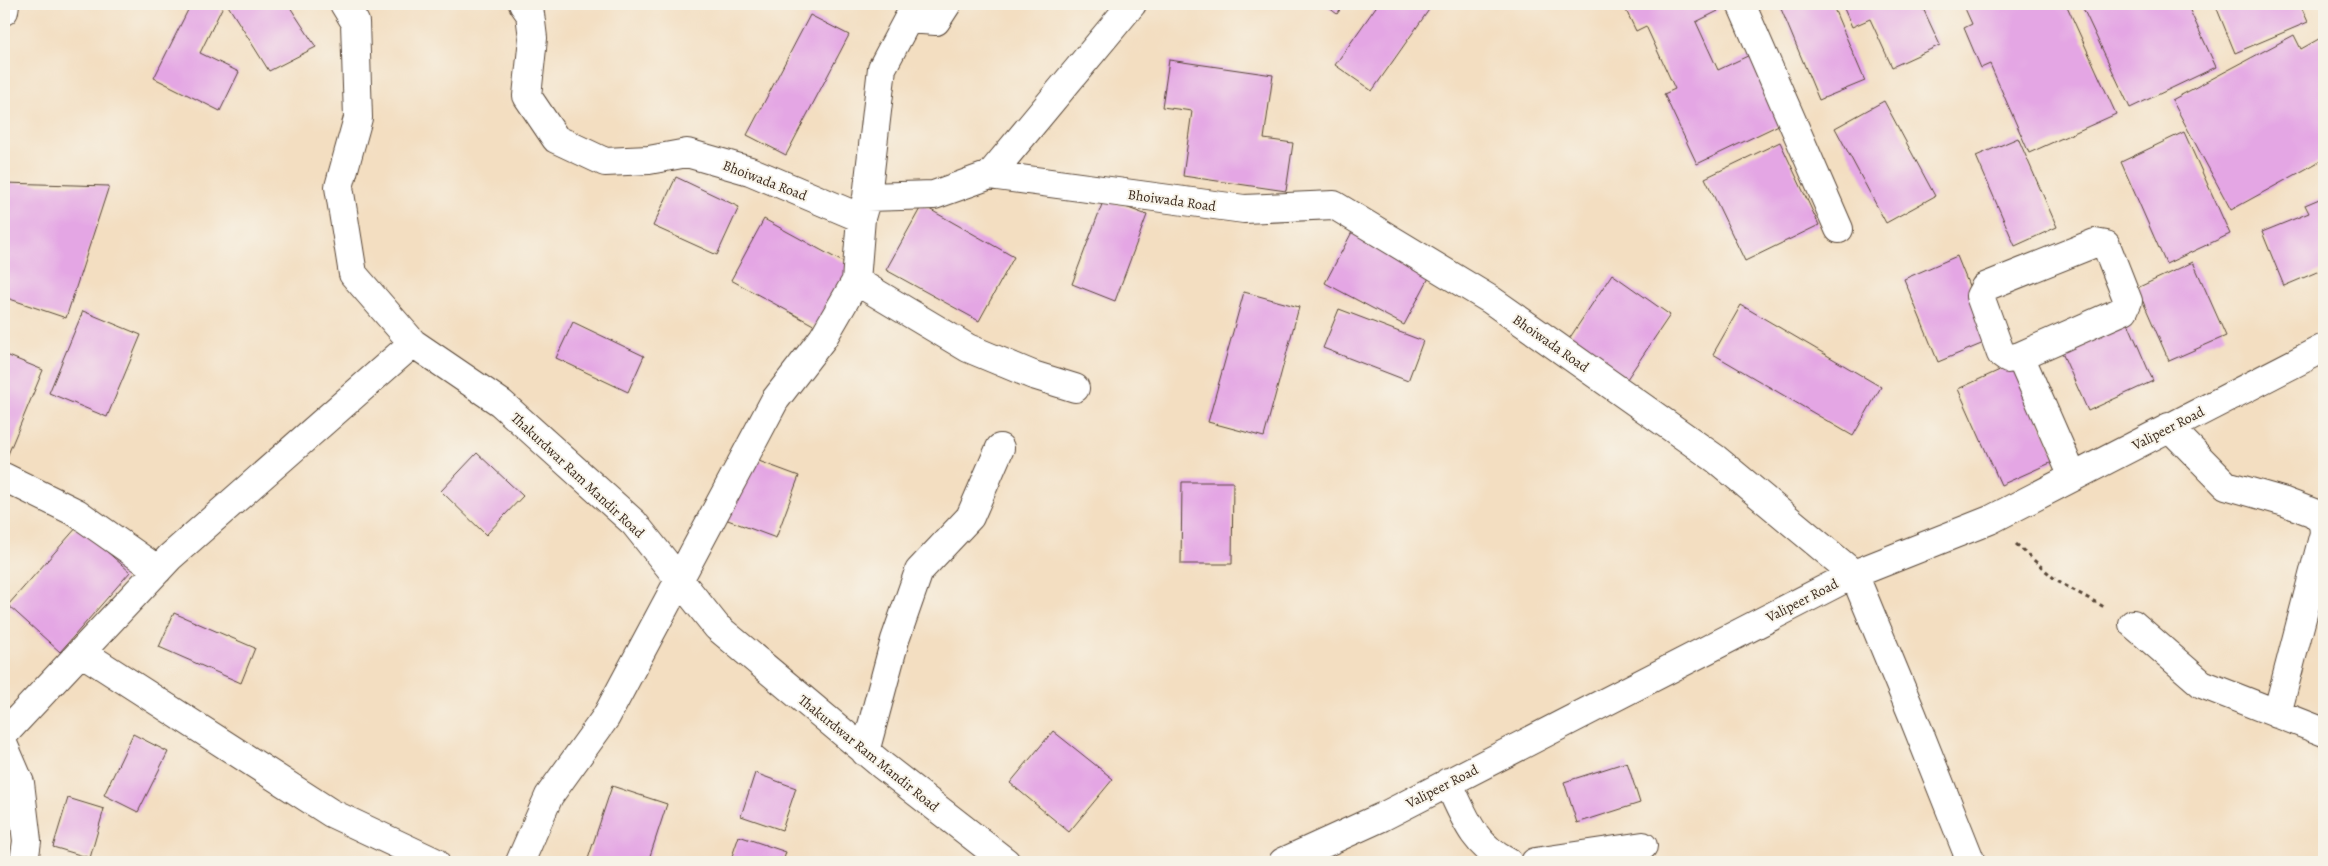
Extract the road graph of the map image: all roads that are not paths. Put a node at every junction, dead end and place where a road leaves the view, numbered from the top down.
1 (5, 4) edge
2 (344, 4) edge
3 (524, 4) edge
4 (947, 4) edge
5 (1132, 4) edge
6 (1741, 4) edge
7 (4, 11) edge
8 (990, 175) junction
9 (864, 207) junction
10 (1839, 229) dead end
11 (856, 281) junction
12 (413, 343) junction
13 (2324, 348) edge
14 (2020, 356) junction
15 (1075, 388) dead end
16 (2169, 427) junction
17 (1000, 448) dead end
18 (4, 477) edge
19 (2073, 477) junction
20 (2324, 533) edge
21 (158, 570) junction
22 (1854, 574) junction
23 (678, 578) junction
24 (2133, 624) road end
25 (80, 652) junction
26 (2277, 714) junction
27 (2324, 732) edge
28 (4, 734) edge
29 (4, 746) edge
30 (865, 752) junction
31 (1448, 782) junction
32 (1643, 846) dead end
33 (24, 862) edge
34 (435, 862) edge
35 (520, 862) edge
36 (1006, 862) edge
37 (1284, 862) edge
38 (1508, 862) edge
39 (1536, 862) edge
40 (1971, 862) edge

1 - 7 street
2 - 12 street, Thakurdwar Ram Mandir Road
3 - 9 street, Bhoiwada Road
4 - 9 street
5 - 8 street
6 - 10 street
8 - 9 street, Bhoiwada Road
8 - 22 street, Bhoiwada Road
9 - 11 street
11 - 15 street
11 - 23 street
12 - 21 street
12 - 23 street, Thakurdwar Ram Mandir Road
13 - 16 street, Valipeer Road
14 - 14 street
14 - 19 street
16 - 19 street, Valipeer Road
16 - 20 street
17 - 30 street
18 - 21 street
19 - 22 street, Valipeer Road
20 - 26 street
21 - 25 street
22 - 31 street, Valipeer Road
22 - 40 street
23 - 30 street, Thakurdwar Ram Mandir Road
23 - 35 street
24 - 26 street
25 - 28 street
25 - 34 street
26 - 27 street
29 - 33 street
30 - 36 street, Thakurdwar Ram Mandir Road
31 - 37 street, Valipeer Road
31 - 38 street
32 - 39 street

